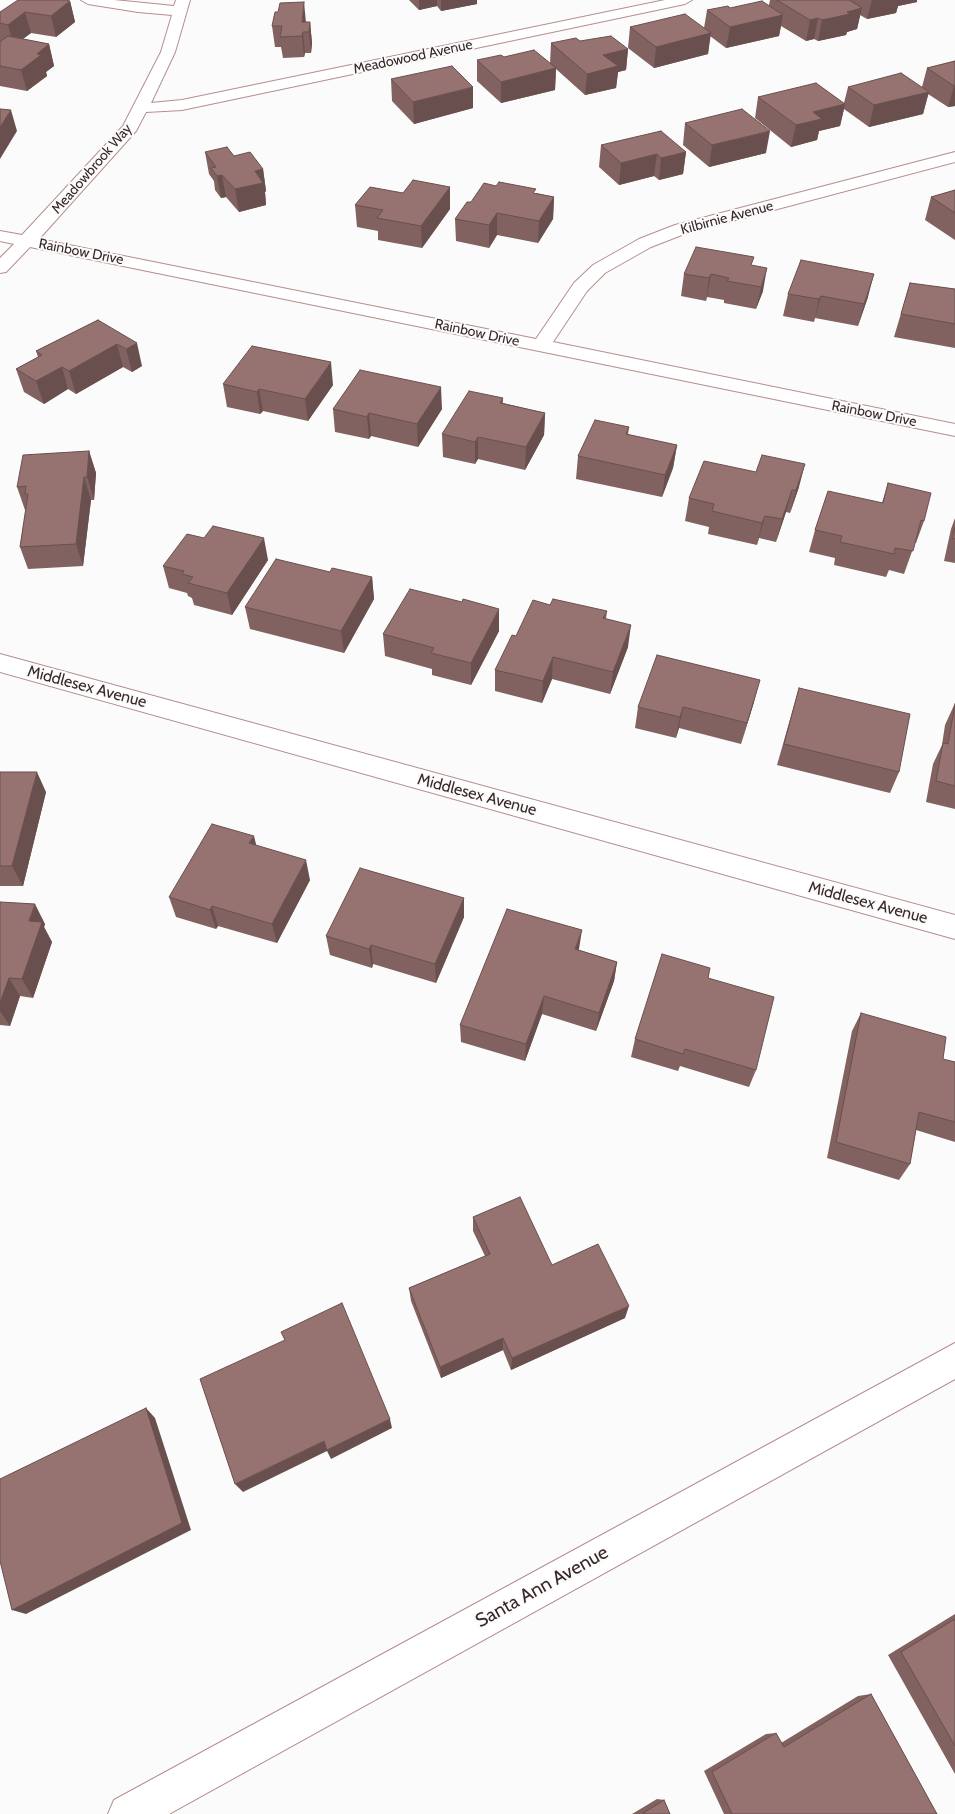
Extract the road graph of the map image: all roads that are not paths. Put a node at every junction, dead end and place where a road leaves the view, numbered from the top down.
1 (88, 0) edge
2 (685, 0) edge
3 (182, 6) edge
4 (140, 108) junction
5 (955, 156) edge
6 (0, 236) edge
7 (26, 242) junction
8 (0, 268) edge
9 (541, 346) junction
10 (955, 430) edge
11 (0, 663) edge
12 (955, 927) edge
13 (955, 1360) edge
14 (128, 1814) edge

1 - 3 street
2 - 4 street, Meadowood Avenue
3 - 4 street, Meadowbrook Way
4 - 7 street, Meadowbrook Way
5 - 9 street, Kilbirnie Avenue
6 - 7 street, Rainbow Drive
7 - 8 street, Meadowbrook Way
7 - 9 street, Rainbow Drive
9 - 10 street, Rainbow Drive
11 - 12 street, Middlesex Avenue
13 - 14 street, Santa Ann Avenue

